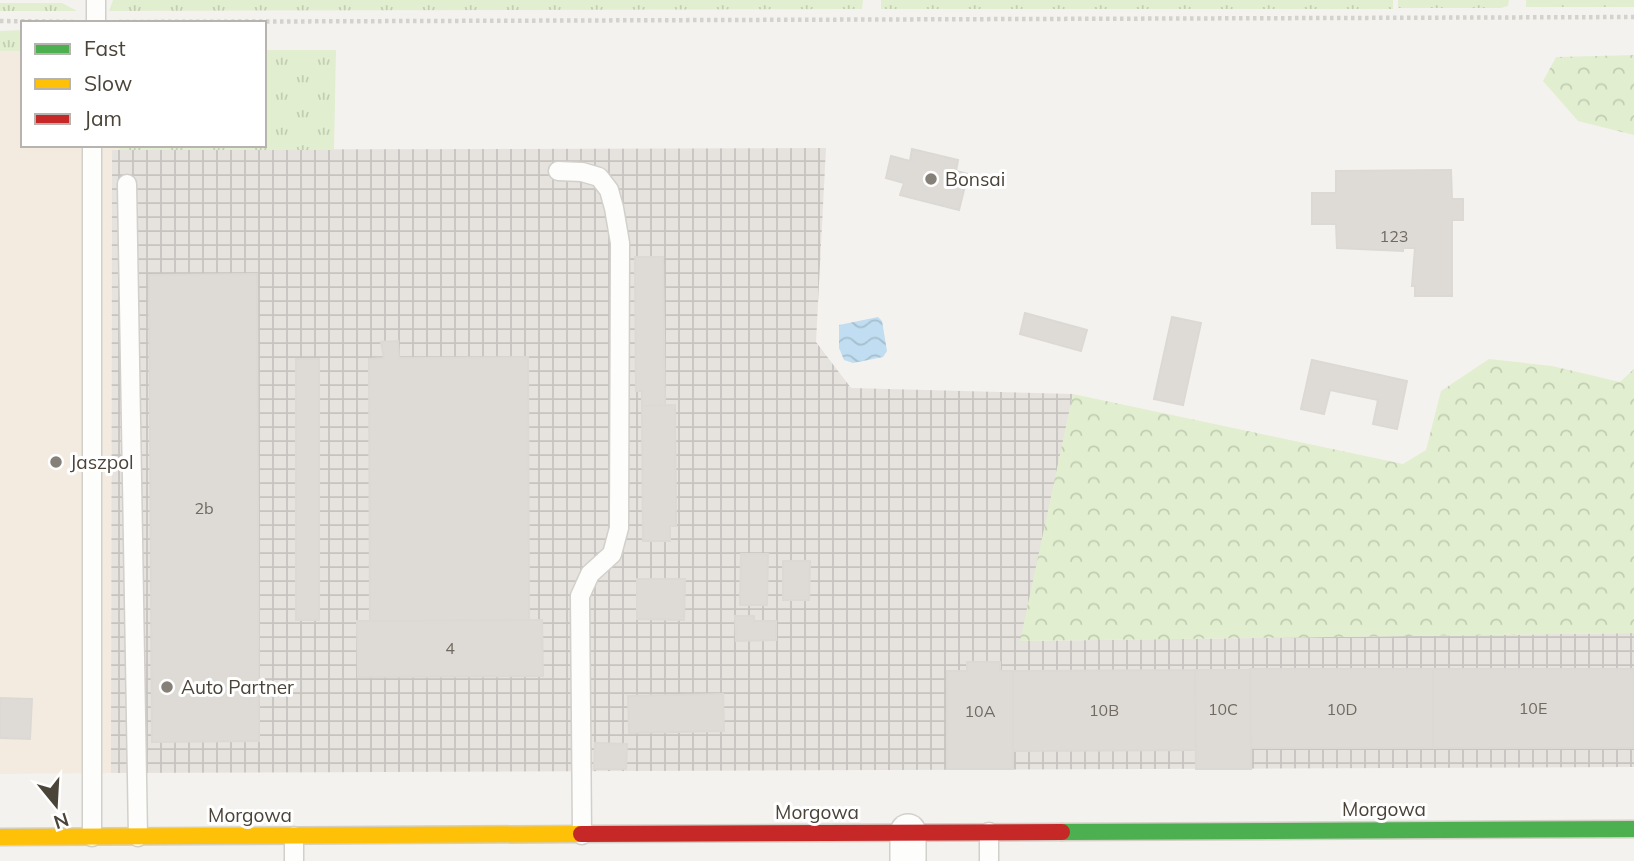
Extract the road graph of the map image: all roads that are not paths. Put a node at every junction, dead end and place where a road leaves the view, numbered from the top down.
1 (96, 0) edge
2 (96, 21) edge
3 (92, 147) edge
4 (558, 171) dead end
5 (127, 184) dead end
6 (1634, 829) edge
7 (989, 832) junction
8 (582, 835) junction
9 (294, 836) junction
10 (0, 837) edge
11 (92, 837) junction
12 (138, 837) junction
13 (908, 847) edge
14 (294, 861) edge
15 (989, 861) edge

1 - 2 lane
3 - 11 lane
4 - 8 lane
5 - 12 lane
6 - 7 street, Morgowa
7 - 13 street, Morgowa
7 - 15 lane
8 - 9 street, Morgowa
8 - 13 street, Morgowa
9 - 12 street, Morgowa
9 - 14 lane
10 - 11 street, Morgowa
11 - 12 street, Morgowa

